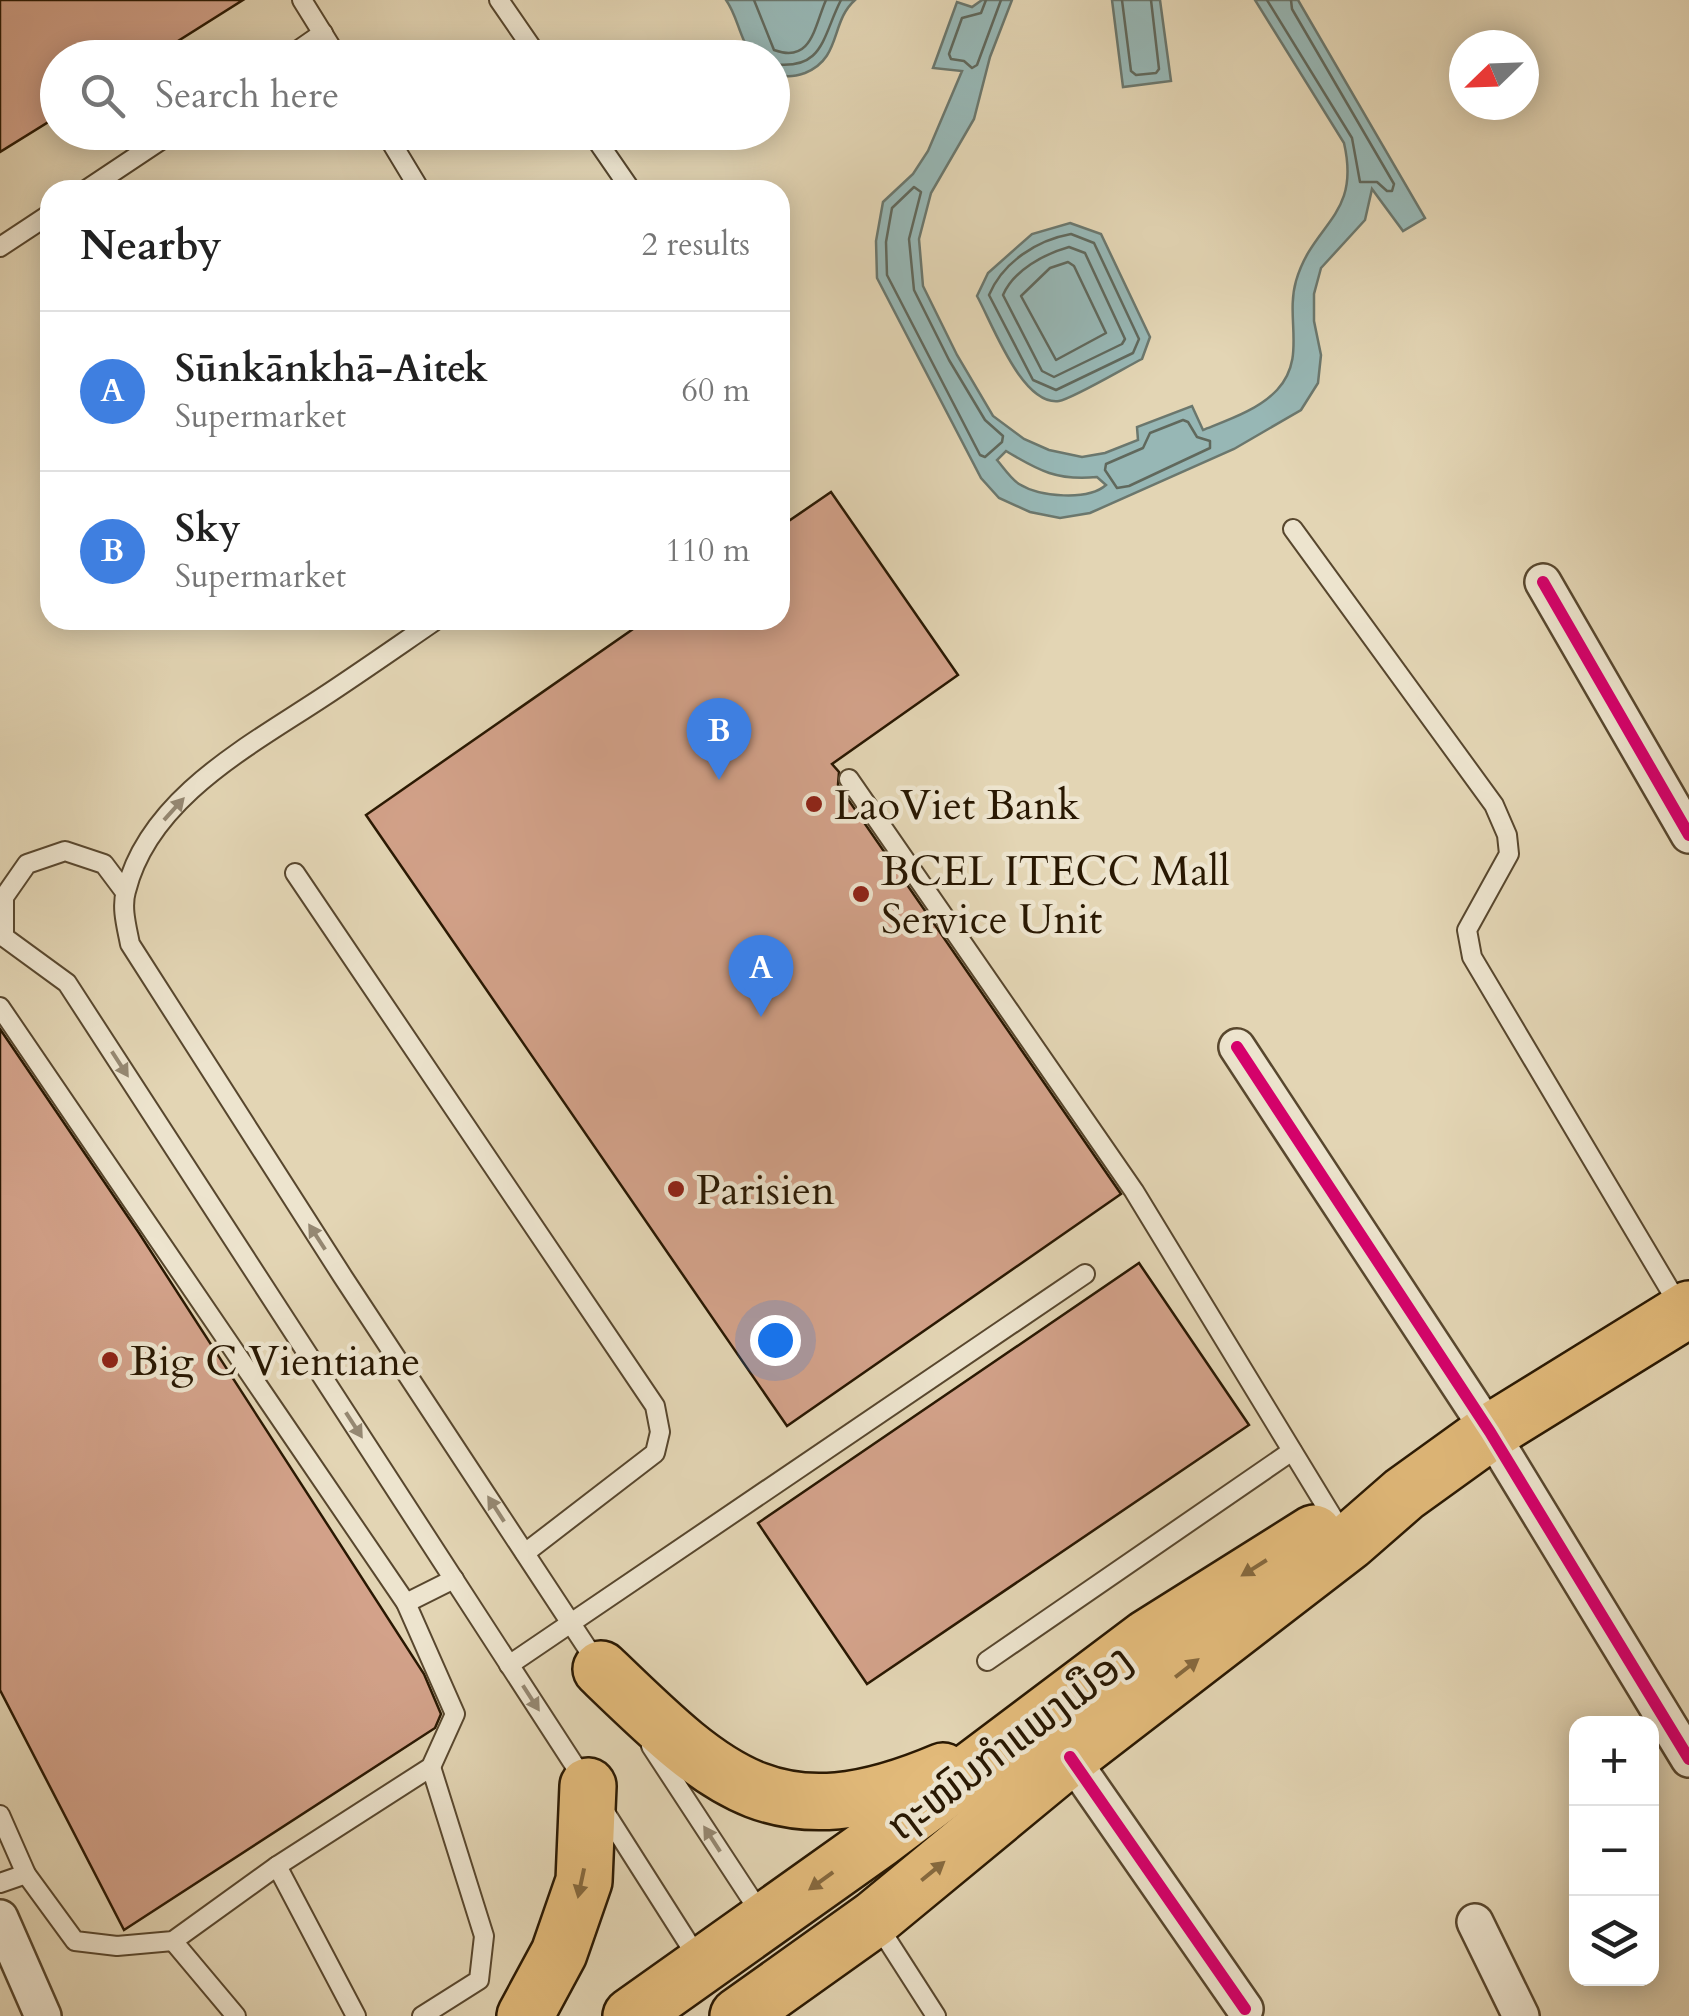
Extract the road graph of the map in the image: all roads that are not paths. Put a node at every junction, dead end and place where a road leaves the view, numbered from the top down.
1 (302, 0) edge
2 (499, 0) edge
3 (324, 34) junction
4 (315, 40) edge
5 (328, 40) edge
6 (527, 40) edge
7 (147, 150) edge
8 (396, 150) edge
9 (603, 150) edge
10 (101, 180) edge
11 (414, 180) edge
12 (624, 180) edge
13 (40, 220) edge
14 (0, 246) edge
15 (1293, 529) dead end
16 (1543, 582) dead end
17 (421, 630) edge
18 (848, 779) dead end
19 (1689, 835) edge
20 (296, 872) dead end
21 (125, 892) junction
22 (2, 939) edge
23 (0, 1008) edge
24 (1237, 1046) dead end
25 (1085, 1274) dead end
26 (1686, 1310) edge
27 (1490, 1432) junction
28 (1292, 1451) junction
29 (1342, 1532) junction
30 (525, 1553) junction
31 (454, 1579) junction
32 (406, 1603) junction
33 (572, 1624) junction
34 (987, 1661) dead end
35 (510, 1665) junction
36 (601, 1670) junction
37 (1001, 1747) junction
38 (1070, 1757) junction
39 (1689, 1760) edge
40 (431, 1768) junction
41 (588, 1786) junction
42 (0, 1814) edge
43 (276, 1866) junction
44 (26, 1874) junction
45 (0, 1883) edge
46 (0, 1918) edge
47 (874, 1919) junction
48 (765, 1921) junction
49 (1475, 1922) dead end
50 (173, 1940) junction
51 (702, 1965) junction
52 (800, 1972) junction
53 (1245, 2009) dead end
54 (43, 2016) edge
55 (236, 2016) edge
56 (356, 2016) edge
57 (422, 2016) edge
58 (525, 2016) edge
59 (631, 2016) edge
60 (736, 2016) edge
61 (936, 2016) edge
62 (1521, 2016) edge

1 - 3 lane
2 - 6 lane
3 - 4 lane
3 - 5 lane
7 - 10 lane
8 - 11 lane
9 - 12 lane
13 - 14 lane
15 - 26 lane
16 - 19 street
21 -> 17 lane
18 - 28 lane
20 - 30 lane
21 - 22 lane
30 -> 21 lane
22 -> 31 lane
23 - 32 lane
24 - 27 street
25 - 33 lane
26 - 27 main road, ຖະໜົນກຳແພງເມືອງ
27 - 29 main road, ຖະໜົນກຳແພງເມືອງ
27 - 39 street
28 - 29 lane
28 - 34 lane
29 -> 37 main road, ຖະໜົນກຳແພງເມືອງ
38 -> 29 main road, ຖະໜົນກຳແພງເມືອງ
30 - 33 lane
31 - 32 lane
31 - 35 lane
32 - 40 lane
33 - 35 lane
33 - 36 lane
35 -> 41 lane
36 - 37 main road
48 -> 36 lane
37 -> 48 main road, ຖະໜົນກຳແພງເມືອງ
47 -> 38 main road, ຖະໜົນກຳແພງເມືອງ
38 - 53 street
40 - 43 lane
40 - 57 lane
41 - 51 lane
41 -> 58 main road
42 - 44 lane
43 - 50 lane
43 - 56 lane
44 - 45 lane
44 - 50 lane
46 - 54 street
47 - 52 main road, ຖະໜົນກຳແພງເມືອງ
47 - 61 lane
48 - 51 main road, ຖະໜົນກຳແພງເມືອງ
48 - 52 street
49 - 62 street
50 - 55 lane
51 - 59 main road, ຖະໜົນກຳແພງເມືອງ
51 - 60 street
52 - 60 main road, ຖະໜົນກຳແພງເມືອງ

